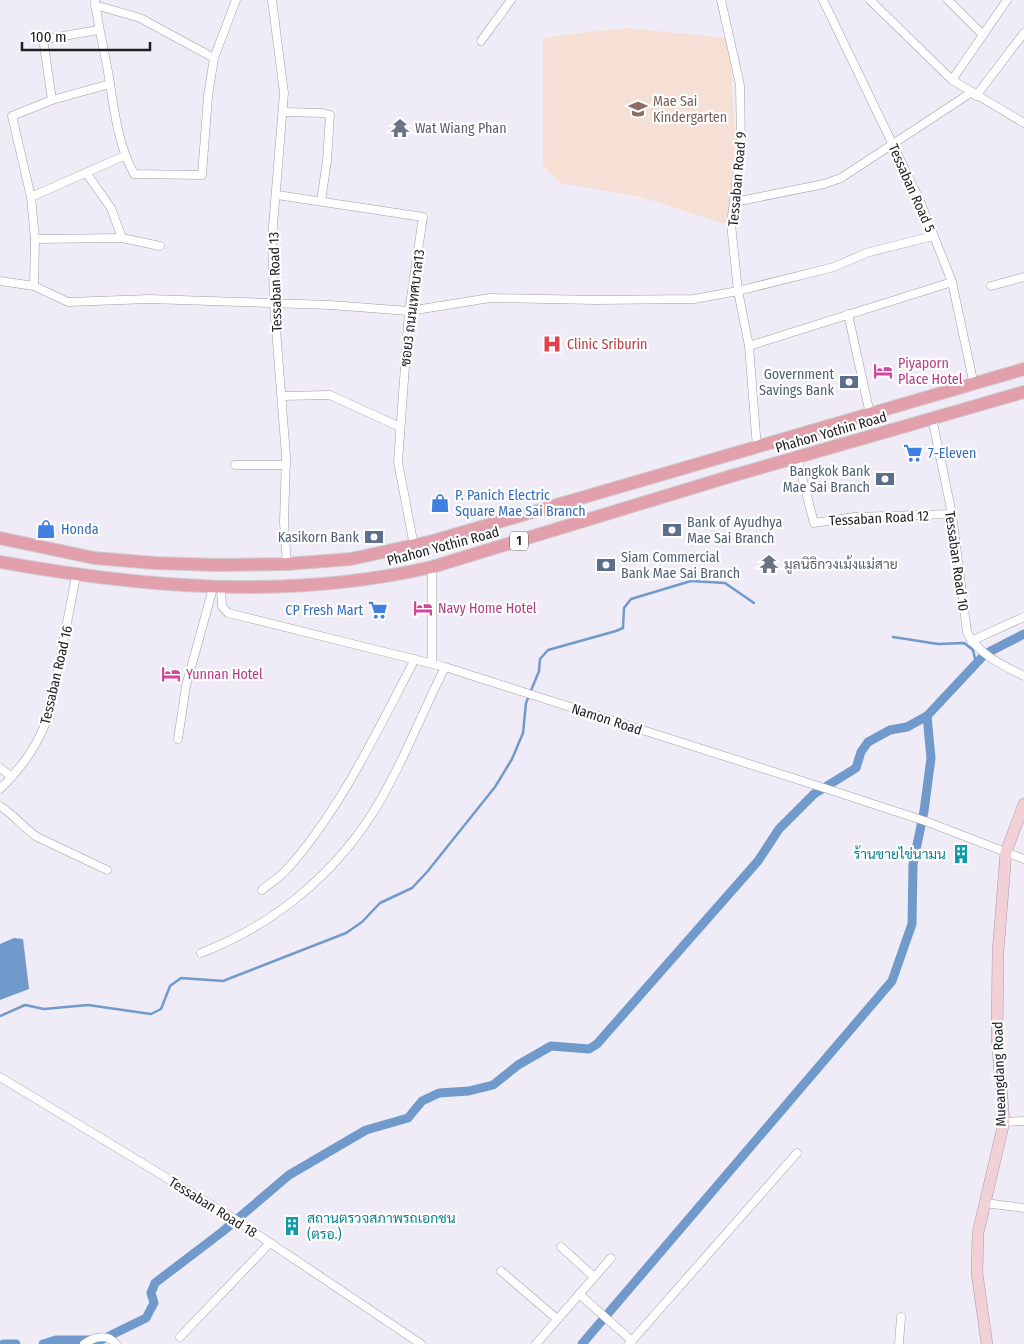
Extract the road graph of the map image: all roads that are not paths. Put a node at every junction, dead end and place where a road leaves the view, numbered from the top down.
1 (236, 0) edge
2 (272, 0) edge
3 (279, 0) edge
4 (511, 0) edge
5 (721, 0) edge
6 (823, 0) edge
7 (870, 0) edge
8 (948, 0) edge
9 (1007, 0) edge
10 (95, 2) edge
11 (274, 9) junction
12 (98, 30) junction
13 (1024, 33) edge
14 (983, 35) junction
15 (481, 41) dead end
16 (214, 58) junction
17 (952, 80) junction
18 (110, 84) junction
19 (974, 94) junction
20 (52, 100) junction
21 (284, 112) junction
22 (1024, 123) edge
23 (894, 145) junction
24 (124, 156) junction
25 (86, 174) junction
26 (276, 195) junction
27 (31, 197) junction
28 (321, 201) junction
29 (735, 202) junction
30 (933, 236) junction
31 (122, 238) junction
32 (35, 239) junction
33 (160, 246) dead end
34 (1024, 277) edge
35 (0, 281) edge
36 (952, 282) junction
37 (34, 286) junction
38 (991, 286) dead end
39 (738, 291) junction
40 (274, 304) junction
41 (409, 311) junction
42 (848, 314) junction
43 (749, 346) junction
44 (1024, 370) edge
45 (974, 385) junction
46 (1024, 392) edge
47 (282, 396) junction
48 (870, 414) junction
49 (932, 418) junction
50 (400, 427) junction
51 (792, 438) junction
52 (757, 448) junction
53 (797, 458) junction
54 (235, 465) dead end
55 (286, 466) junction
56 (762, 467) junction
57 (952, 514) junction
58 (0, 538) edge
59 (414, 546) junction
60 (0, 562) edge
61 (287, 564) junction
62 (432, 567) junction
63 (76, 576) junction
64 (217, 588) junction
65 (1024, 617) edge
66 (974, 644) junction
67 (415, 659) junction
68 (432, 663) junction
69 (445, 667) junction
70 (1024, 676) edge
71 (178, 739) dead end
72 (0, 768) edge
73 (12, 777) junction
74 (0, 789) edge
75 (1024, 804) edge
76 (0, 806) edge
77 (1006, 852) junction
78 (1024, 859) edge
79 (107, 870) dead end
80 (262, 890) dead end
81 (201, 953) dead end
82 (0, 1077) edge
83 (1024, 1120) edge
84 (1004, 1122) junction
85 (797, 1152) dead end
86 (985, 1203) junction
87 (1024, 1208) edge
88 (270, 1243) junction
89 (561, 1247) dead end
90 (611, 1258) dead end
91 (501, 1271) dead end
92 (594, 1277) junction
93 (579, 1294) junction
94 (901, 1317) dead end
95 (557, 1319) junction
96 (180, 1337) dead end
97 (630, 1343) edge
98 (84, 1344) edge
99 (116, 1344) edge
100 (421, 1344) edge
101 (536, 1344) edge
102 (899, 1344) edge
103 (987, 1344) edge

1 - 16 street
2 - 11 street, Tessaban Road 13
3 - 11 street
4 - 15 street
5 - 29 street, Tessaban Road 9
6 - 23 street, Tessaban Road 5
7 - 17 street
8 - 14 street
9 - 14 street
10 - 12 street
10 - 16 street
11 - 21 street, Tessaban Road 13
12 - 18 street
12 - 20 street
13 - 19 street
14 - 17 street
16 - 24 street
17 - 19 street
18 - 20 street
18 - 24 street
19 - 22 street
19 - 23 street
20 - 27 street
21 - 26 street, Tessaban Road 13
21 - 28 street
23 - 29 street
23 - 30 street, Tessaban Road 5
24 - 25 street
25 - 27 street
25 - 31 street
26 - 28 street, ซอย3 ถนนเทศบาล13
26 - 40 street, Tessaban Road 13
27 - 32 street
28 - 41 street, ซอย3 ถนนเทศบาล13
29 - 39 street, Tessaban Road 9
30 - 36 street, Tessaban Road 5
30 - 39 street
31 - 32 street
31 - 33 street
32 - 37 street
34 - 38 street
35 - 37 street
36 - 42 street
36 - 45 street, Tessaban Road 5
37 - 40 street
39 - 41 street
39 - 43 street, Tessaban Road 9
40 - 41 street
40 - 47 street, Tessaban Road 13
41 - 50 street, ซอย3 ถนนเทศบาล13
42 - 43 street
42 - 48 street
43 - 52 street, Tessaban Road 9
44 - 45 main road, Phahon Yothin Road / 1
45 - 48 main road, Phahon Yothin Road / 1
46 - 49 main road, Phahon Yothin Road / 1
47 - 50 street
47 - 55 street, Tessaban Road 13
48 - 51 main road, Phahon Yothin Road / 1
49 - 53 main road, Phahon Yothin Road / 1
49 - 57 street, Tessaban Road 10
50 - 59 street, ซอย3 ถนนเทศบาล13
51 - 52 main road, Phahon Yothin Road / 1
51 - 53 main road
52 - 56 main road
52 - 59 main road, Phahon Yothin Road / 1
53 - 56 main road, Phahon Yothin Road / 1
53 - 57 street, Tessaban Road 12
54 - 55 street
55 - 61 street, Tessaban Road 13
56 - 62 main road, Phahon Yothin Road / 1
57 - 66 street, Tessaban Road 10
58 - 61 main road, Phahon Yothin Road / 1
59 - 61 main road, Phahon Yothin Road / 1
60 - 63 main road, Phahon Yothin Road / 1
62 - 64 main road, Phahon Yothin Road / 1
62 - 68 street
63 - 64 main road, Phahon Yothin Road / 1
63 - 73 street, Tessaban Road 16
64 - 67 street, Namon Road
64 - 71 street
65 - 66 street
66 - 70 street
67 - 68 street, Namon Road
67 - 80 street
68 - 69 street, Namon Road
69 - 77 street, Namon Road
69 - 81 street
72 - 73 street
73 - 74 street, Tessaban Road 16
75 - 77 street, Mueangdang Road
76 - 79 street
77 - 78 street, Namon Road
77 - 84 street, Mueangdang Road
82 - 88 street, Tessaban Road 18
83 - 84 street
84 - 86 street, Mueangdang Road
85 - 97 street
86 - 87 street
86 - 103 street, Mueangdang Road
88 - 96 street
88 - 100 street, Tessaban Road 18
89 - 92 street
90 - 92 street
91 - 95 street
92 - 93 street
93 - 95 street
93 - 97 street
94 - 102 street
95 - 101 street
98 - 99 street

